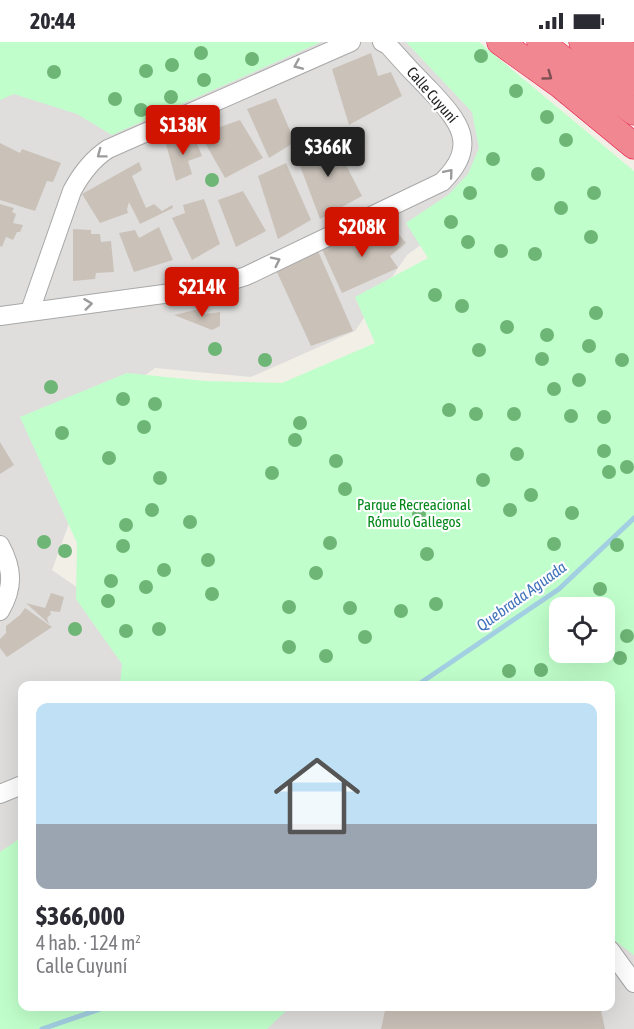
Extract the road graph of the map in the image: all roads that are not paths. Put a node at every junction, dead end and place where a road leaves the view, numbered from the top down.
1 (351, 42) edge
2 (382, 42) edge
3 (500, 42) edge
4 (540, 42) edge
5 (582, 42) edge
6 (611, 42) edge
7 (634, 59) edge
8 (634, 83) edge
9 (634, 112) edge
10 (634, 146) edge
11 (30, 311) junction
12 (0, 316) edge
13 (0, 545) edge
14 (0, 611) edge
15 (18, 787) edge
16 (0, 794) edge
17 (615, 957) edge
18 (634, 983) edge

1 -> 11 street
11 -> 2 street, Calle Cuyuní
3 -> 10 highway
4 - 9 highway
5 - 8 highway
6 - 7 highway
11 - 12 street, Calle Cuyuní
13 - 14 street
15 - 16 street
17 - 18 street

